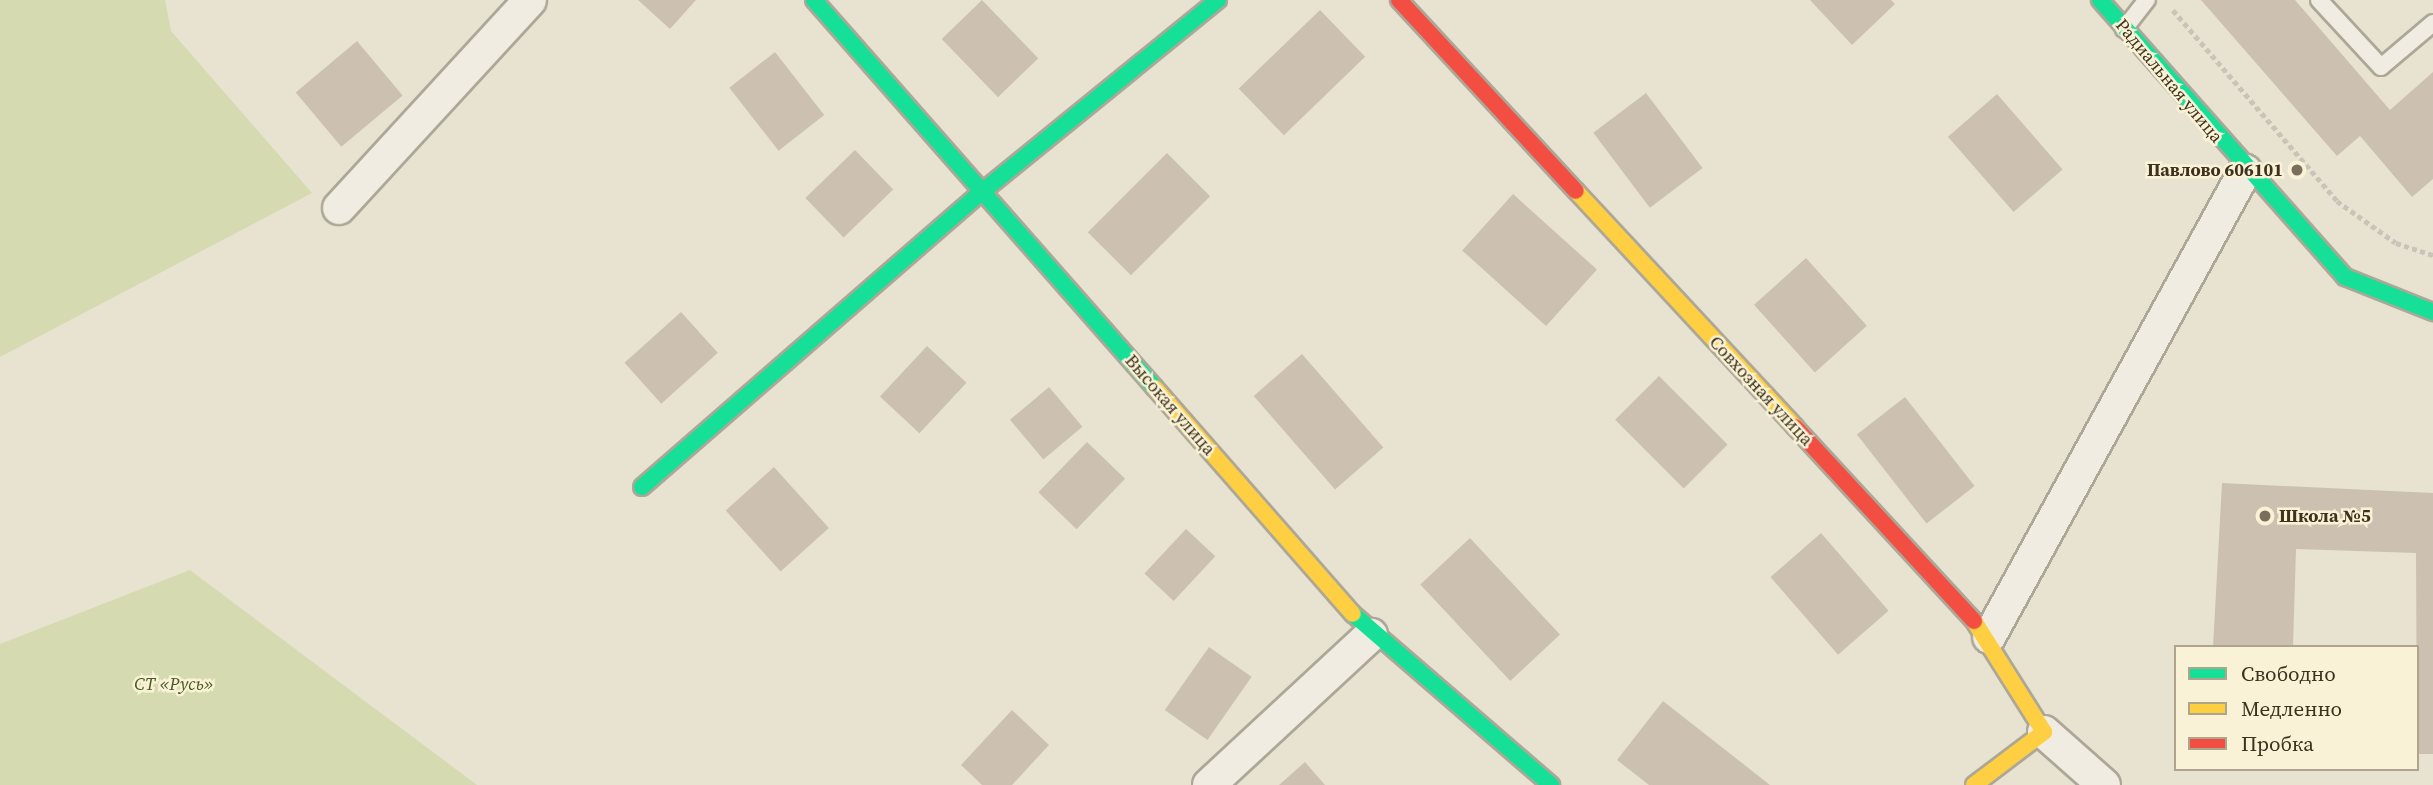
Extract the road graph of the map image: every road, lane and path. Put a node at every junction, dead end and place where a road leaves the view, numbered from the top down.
1 (530, 0) edge
2 (814, 0) edge
3 (1218, 0) edge
4 (1399, 0) edge
5 (2100, 0) edge
6 (2147, 0) edge
7 (2165, 0) edge
8 (2319, 0) edge
9 (2433, 23) edge
10 (2124, 29) junction
11 (2245, 171) junction
12 (983, 191) junction
13 (339, 208) dead end
14 (2433, 255) edge
15 (2433, 312) edge
16 (642, 487) dead end
17 (1371, 635) junction
18 (1989, 637) junction
19 (2044, 732) junction
20 (1209, 785) edge
21 (1551, 785) edge
22 (1974, 785) edge
23 (2104, 785) edge

1 - 13 street
2 - 12 street, Высокая улица
3 - 12 street
4 - 18 street, Совхозная улица
5 - 10 street, Радиальная улица
6 - 10 lane
7 - 14 path
8 - 9 lane
10 - 11 street, Радиальная улица
11 - 15 street, Радиальная улица
11 - 18 street
12 - 16 street
12 - 17 street, Высокая улица
17 - 20 street
17 - 21 street, Высокая улица
18 - 19 street, Совхозная улица
19 - 22 street
19 - 23 street

